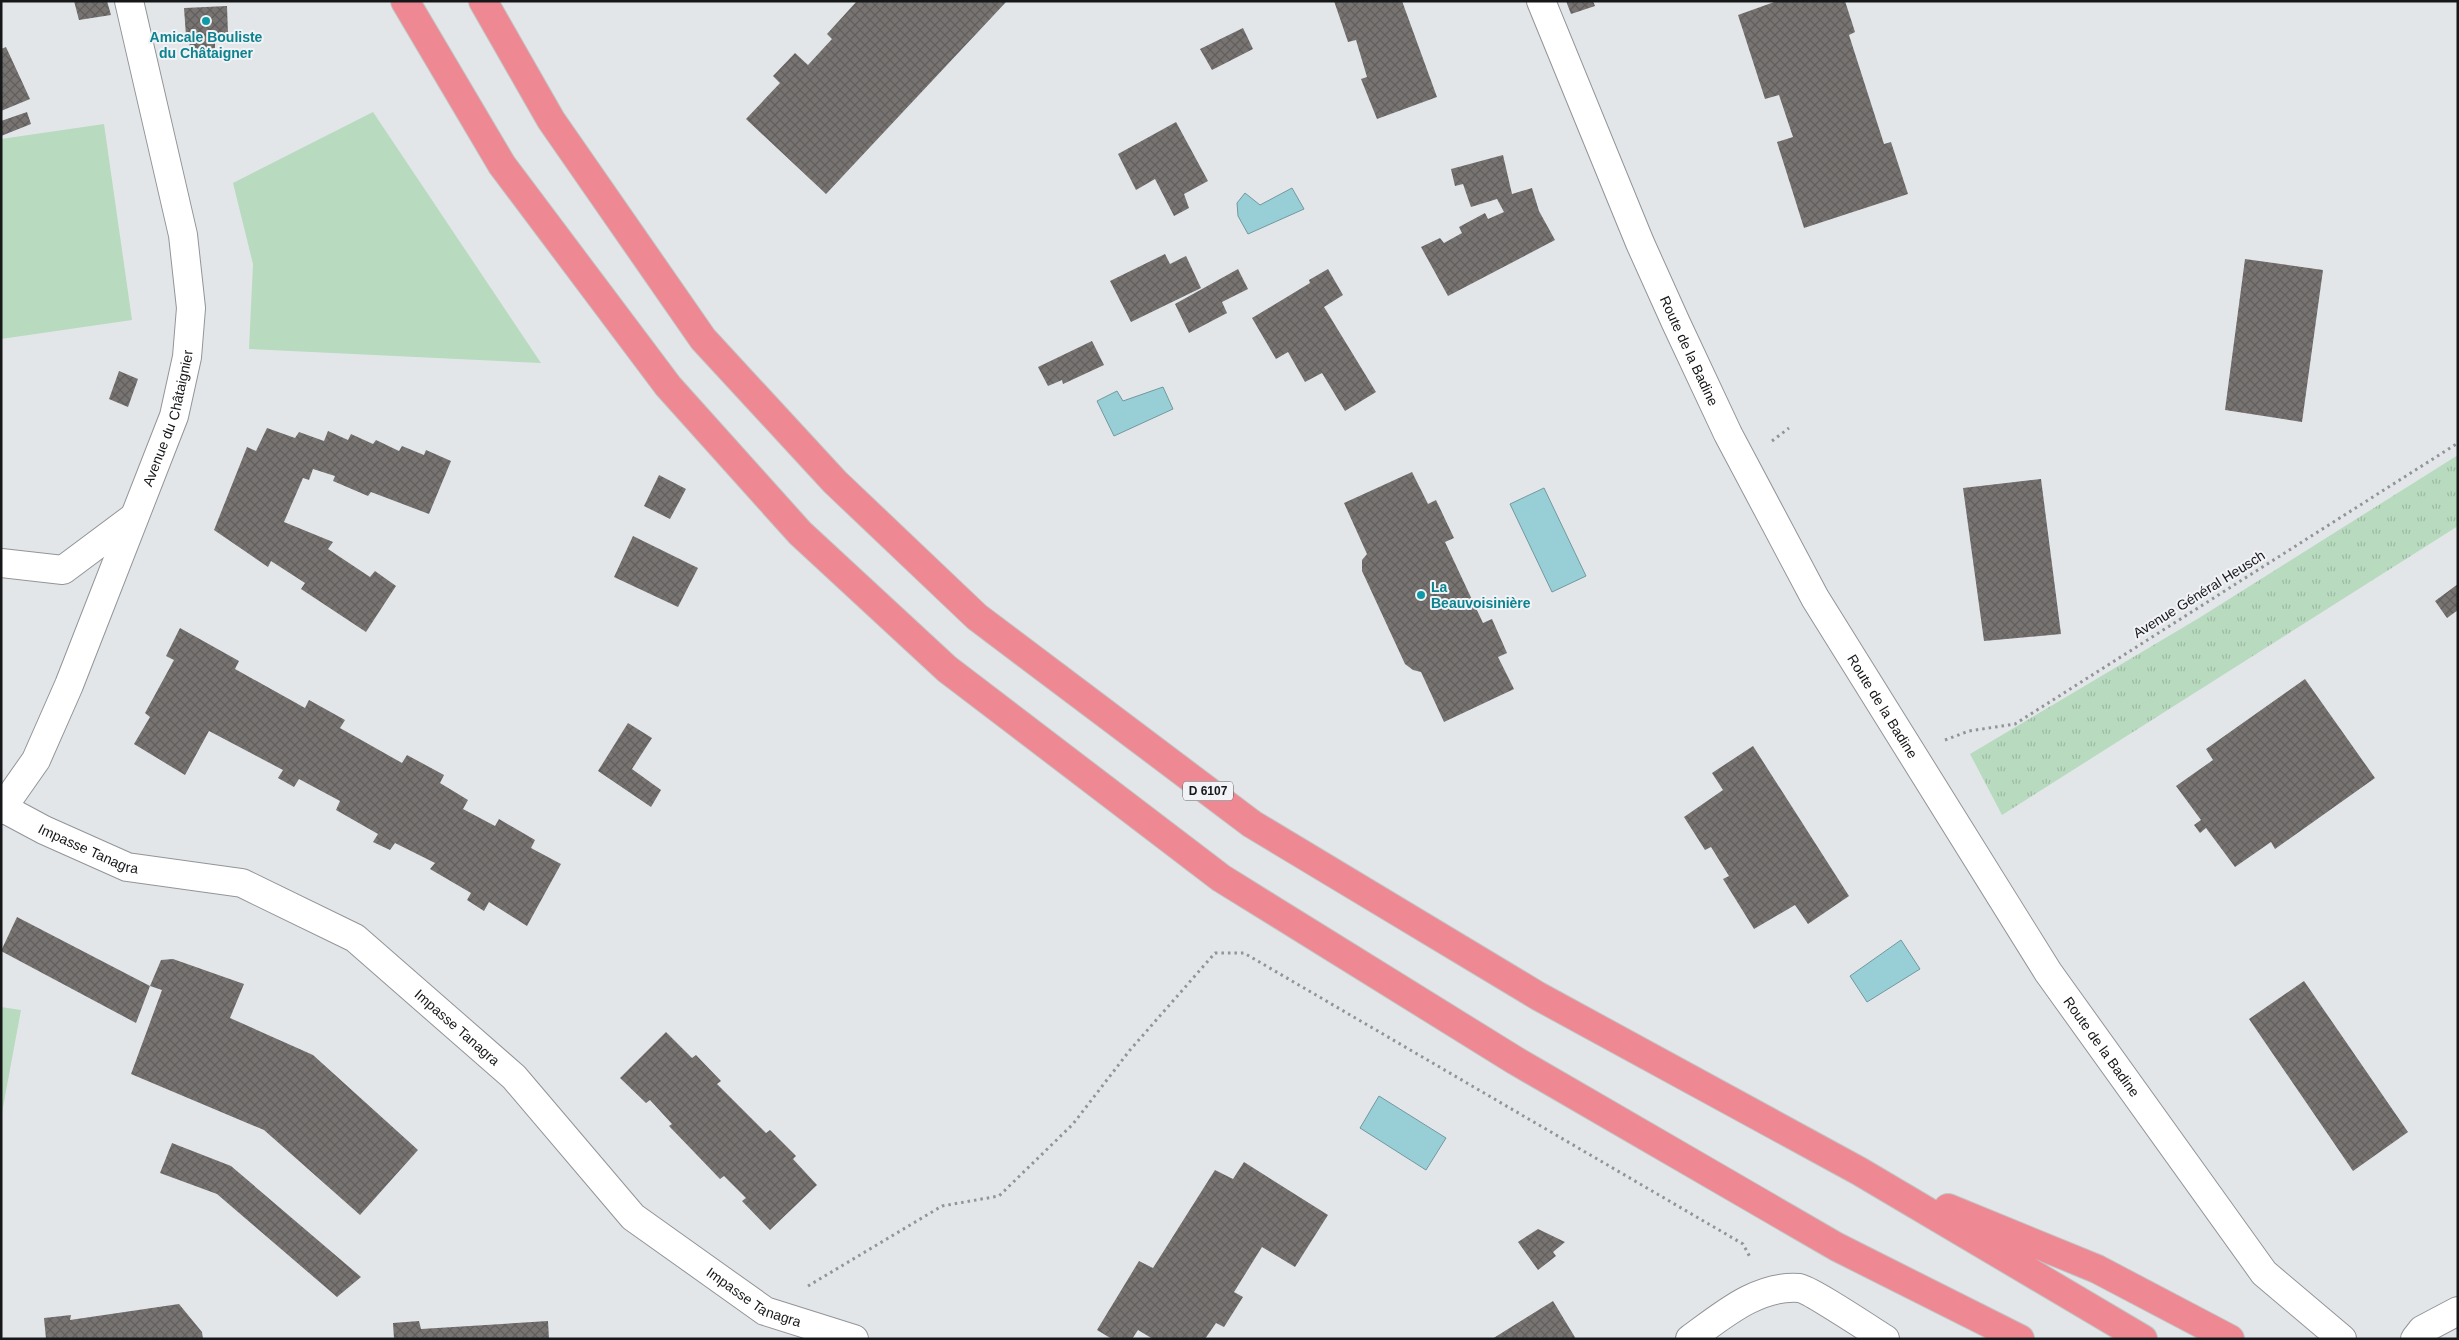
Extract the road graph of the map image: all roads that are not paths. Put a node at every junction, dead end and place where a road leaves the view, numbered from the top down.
1 (129, 1) edge
2 (405, 1) edge
3 (483, 1) edge
4 (1541, 1) edge
5 (134, 517) junction
6 (1, 563) edge
7 (2, 809) edge
8 (1858, 1172) junction
9 (1837, 1247) junction
10 (2458, 1311) edge
11 (854, 1339) edge
12 (1690, 1339) edge
13 (1885, 1339) edge
14 (1980, 1339) edge
15 (2020, 1339) edge
16 (2143, 1339) edge
17 (2230, 1339) edge
18 (2342, 1339) edge
19 (2415, 1339) edge

1 - 5 street, Avenue du Châtaignier
2 - 9 highway
3 - 8 highway, D 6107
4 - 18 street, Route de la Badine
5 - 6 street
5 - 7 street, Avenue du Châtaignier
7 - 11 street, Impasse Tanagra
8 - 16 highway, D 6107
8 - 17 highway
9 - 14 highway
9 - 15 highway
10 - 19 street
12 - 13 street

